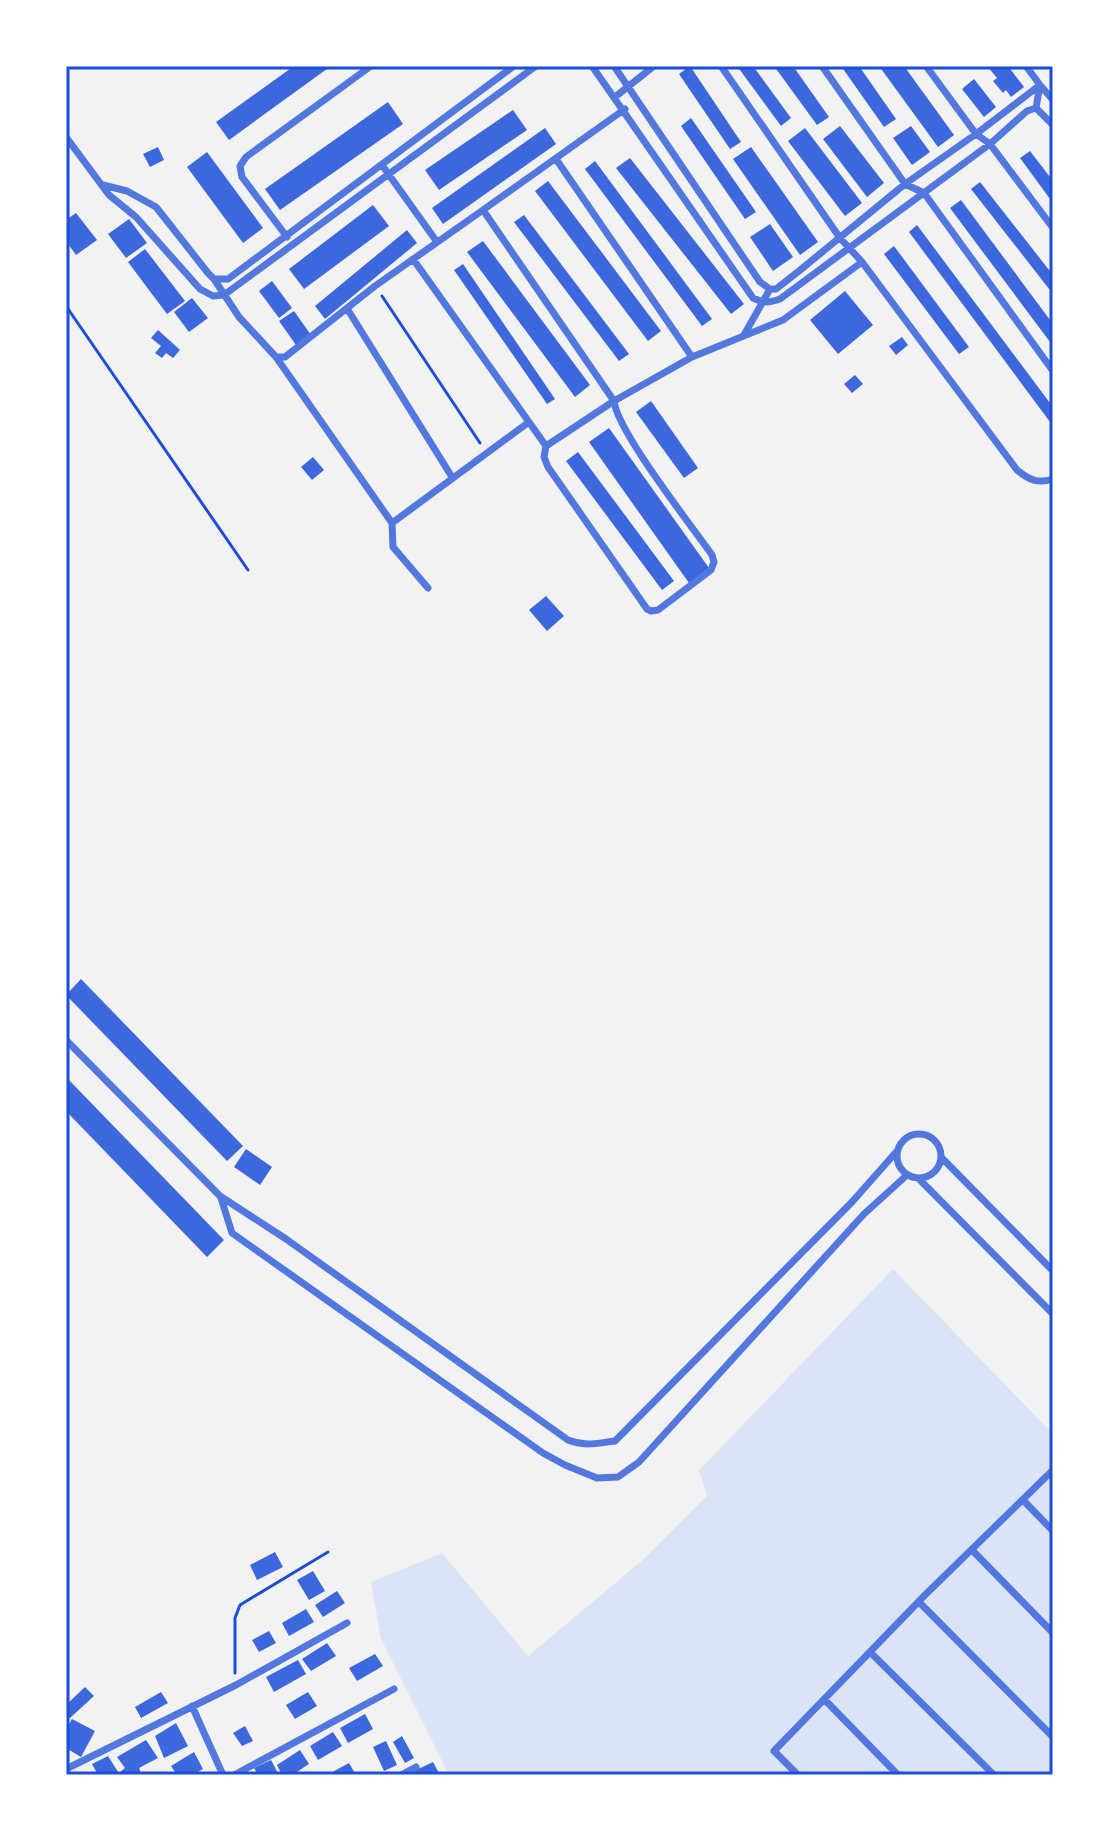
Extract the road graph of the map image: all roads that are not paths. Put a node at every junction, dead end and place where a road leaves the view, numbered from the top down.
1 (371, 66) edge
2 (514, 66) edge
3 (536, 66) edge
4 (592, 66) edge
5 (614, 66) edge
6 (654, 66) edge
7 (721, 66) edge
8 (822, 66) edge
9 (926, 66) edge
10 (1026, 66) edge
11 (629, 85) junction
12 (1040, 85) junction
13 (615, 97) junction
14 (1053, 100) edge
15 (1036, 108) junction
16 (625, 109) junction
17 (1052, 123) edge
18 (976, 134) junction
19 (66, 137) edge
20 (990, 144) junction
21 (556, 159) junction
22 (382, 165) junction
23 (390, 174) junction
24 (905, 184) junction
25 (102, 185) junction
26 (121, 189) junction
27 (924, 193) junction
28 (115, 201) junction
29 (483, 210) junction
30 (1053, 228) edge
31 (287, 237) junction
32 (840, 238) junction
33 (437, 242) junction
34 (850, 248) junction
35 (413, 259) junction
36 (862, 262) junction
37 (214, 279) junction
38 (770, 289) junction
39 (224, 295) junction
40 (761, 302) junction
41 (348, 310) junction
42 (744, 335) junction
43 (276, 357) junction
44 (692, 357) junction
45 (1053, 371) edge
46 (614, 401) junction
47 (529, 422) junction
48 (546, 446) junction
49 (452, 477) junction
50 (1053, 479) edge
51 (392, 523) junction
52 (428, 588) dead end
53 (66, 1040) edge
54 (897, 1151) junction
55 (941, 1157) junction
56 (907, 1175) junction
57 (920, 1180) junction
58 (220, 1196) junction
59 (1053, 1271) edge
60 (1053, 1314) edge
61 (1053, 1470) edge
62 (1023, 1500) junction
63 (1053, 1531) edge
64 (972, 1550) junction
65 (919, 1602) junction
66 (347, 1623) dead end
67 (1053, 1633) edge
68 (870, 1652) junction
69 (394, 1689) dead end
70 (824, 1699) junction
71 (192, 1706) junction
72 (1053, 1737) edge
73 (416, 1767) dead end
74 (66, 1769) edge
75 (223, 1775) edge
76 (234, 1775) edge
77 (401, 1775) edge
78 (798, 1775) edge
79 (898, 1775) edge
80 (994, 1775) edge

1 - 31 street
2 - 22 street
3 - 23 street
4 - 13 street
5 - 11 street
6 - 11 street
7 - 32 street
8 - 24 street
9 - 18 street
10 - 12 street
11 - 13 street
11 - 38 street
12 - 14 street
12 - 15 street
12 - 18 street
13 - 16 street
15 - 17 street
15 - 20 street
16 - 21 street
16 - 40 street
18 - 20 street
18 - 24 street
19 - 25 street
20 - 27 street
20 - 30 street
21 - 29 street
21 - 44 street
22 - 23 street
22 - 31 street
23 - 33 street
23 - 39 street
24 - 27 street
24 - 32 street
25 - 26 street
25 - 28 street
26 - 28 street
26 - 37 street
27 - 34 street
27 - 45 street
28 - 39 street
29 - 33 street
29 - 46 street
31 - 37 street
32 - 34 street
32 - 38 street
33 - 35 street
34 - 36 street
34 - 40 street
35 - 41 street
35 - 47 street
36 - 42 street
36 - 50 street
37 - 39 street
38 - 40 street
39 - 43 street
40 - 42 street
41 - 43 street
41 - 49 street
42 - 44 street
43 - 51 street
44 - 46 street
46 - 48 street
46 - 48 street
47 - 48 street
47 - 49 street
49 - 51 street
51 - 52 street
53 - 58 street
54 - 55 street
54 - 56 street
54 - 58 street
55 - 57 street
55 - 59 street
56 - 57 street
56 - 58 street
57 - 60 street
61 - 62 street
62 - 63 street
62 - 64 street
64 - 65 street
64 - 67 street
65 - 68 street
65 - 72 street
66 - 71 street
68 - 70 street
68 - 80 street
69 - 76 street
70 - 78 street
70 - 79 street
71 - 74 street
71 - 75 street
73 - 77 street

